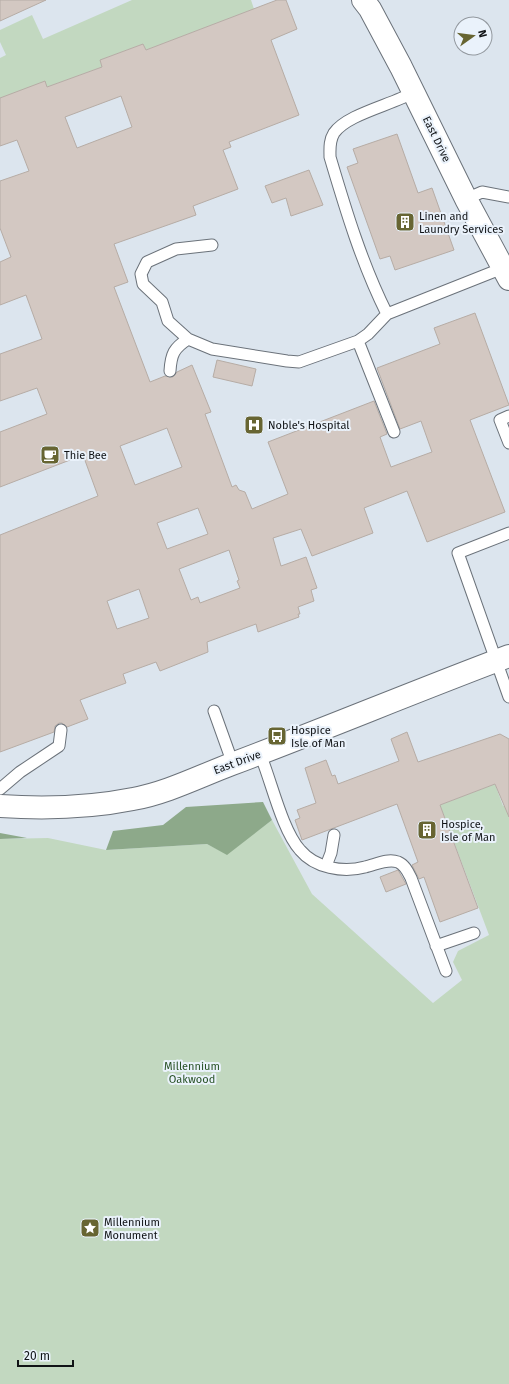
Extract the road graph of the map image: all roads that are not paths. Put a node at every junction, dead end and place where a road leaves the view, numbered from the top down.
1 (363, 0) edge
2 (414, 92) junction
3 (509, 197) edge
4 (466, 199) junction
5 (212, 245) dead end
6 (506, 274) edge
7 (387, 314) junction
8 (188, 339) junction
9 (358, 341) junction
10 (170, 370) dead end
11 (509, 416) edge
12 (394, 432) dead end
13 (509, 443) edge
14 (509, 533) edge
15 (503, 659) edge
16 (509, 697) edge
17 (214, 711) dead end
18 (60, 730) dead end
19 (260, 754) junction
20 (233, 764) junction
21 (0, 789) edge
22 (0, 806) edge
23 (334, 835) dead end
24 (326, 866) junction
25 (474, 933) dead end
26 (436, 946) junction
27 (446, 971) dead end

1 - 2 street, East Drive
2 - 4 street, East Drive
2 - 7 lane
3 - 4 lane
4 - 6 street, East Drive
5 - 8 lane
6 - 7 lane
7 - 9 lane
8 - 9 lane
8 - 10 lane
9 - 12 lane
11 - 13 lane
14 - 15 lane
15 - 16 lane
15 - 19 street, East Drive
17 - 20 lane
18 - 21 lane
19 - 20 street, East Drive
19 - 24 lane
20 - 22 street, East Drive
23 - 24 lane
24 - 26 lane
25 - 26 lane
26 - 27 lane

